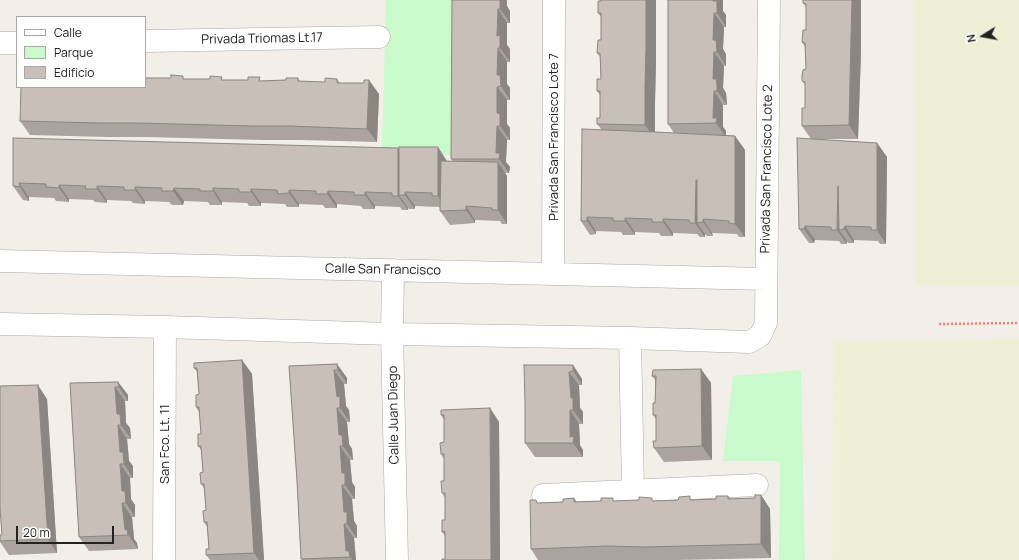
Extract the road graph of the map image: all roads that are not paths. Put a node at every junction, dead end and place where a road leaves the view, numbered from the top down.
1 (554, 0) edge
2 (769, 0) edge
3 (379, 37) dead end
4 (146, 41) edge
5 (0, 43) edge
6 (16, 43) edge
7 (0, 261) edge
8 (393, 270) junction
9 (553, 274) junction
10 (766, 279) junction
11 (0, 324) edge
12 (165, 327) junction
13 (392, 334) junction
14 (630, 338) junction
15 (757, 485) dead end
16 (633, 490) junction
17 (543, 495) dead end
18 (164, 560) edge
19 (397, 560) edge

1 - 9 street, Privada San Francisco Lote 7
2 - 10 street, Privada San Francisco Lote 2
3 - 4 street, Privada Triomas Lt.17
5 - 6 street
7 - 8 street, Calle San Francisco
8 - 9 street, Calle San Francisco
8 - 13 street, Calle Juan Diego
9 - 10 street, Calle San Francisco
10 - 14 street, Privada San Francisco Lote 2
11 - 12 street
12 - 13 street
12 - 18 street, San Fco. Lt. 11
13 - 14 street
13 - 19 street, Calle Juan Diego
14 - 16 street
15 - 16 street
16 - 17 street

